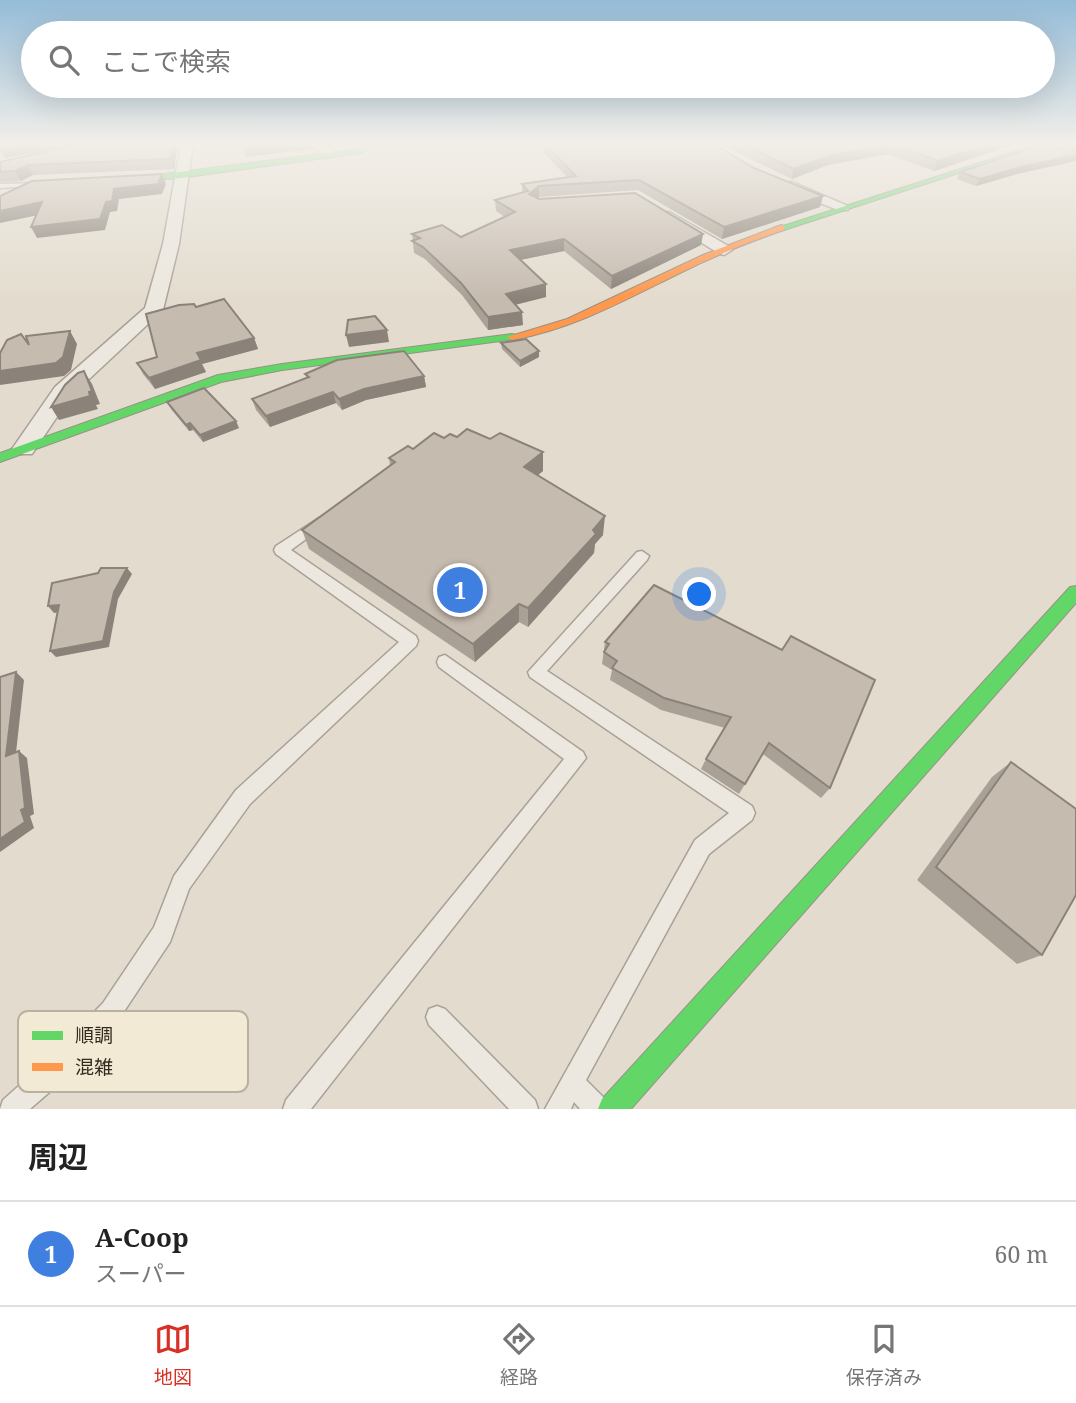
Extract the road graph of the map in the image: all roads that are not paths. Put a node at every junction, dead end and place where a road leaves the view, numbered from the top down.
1 (177, 196) edge
2 (815, 196) edge
3 (879, 196) edge
4 (843, 207) junction
5 (660, 210) edge
6 (724, 250) junction
7 (24, 449) junction
8 (0, 458) edge
9 (337, 509) edge
10 (642, 556) dead end
11 (1076, 592) edge
12 (444, 662) dead end
13 (111, 1011) edge
14 (437, 1017) dead end
15 (572, 1082) junction
16 (31, 1092) edge
17 (12, 1109) edge
18 (295, 1109) edge
19 (526, 1109) edge
20 (557, 1109) edge
21 (597, 1109) edge
22 (612, 1109) edge

1 - 7 street
2 - 4 street
3 - 4 street
4 - 6 street
5 - 6 street
6 - 7 street
7 - 8 street
9 - 13 lane
10 - 15 lane
11 - 22 street
12 - 18 lane
14 - 19 lane
15 - 20 lane
15 - 21 lane
16 - 17 lane

